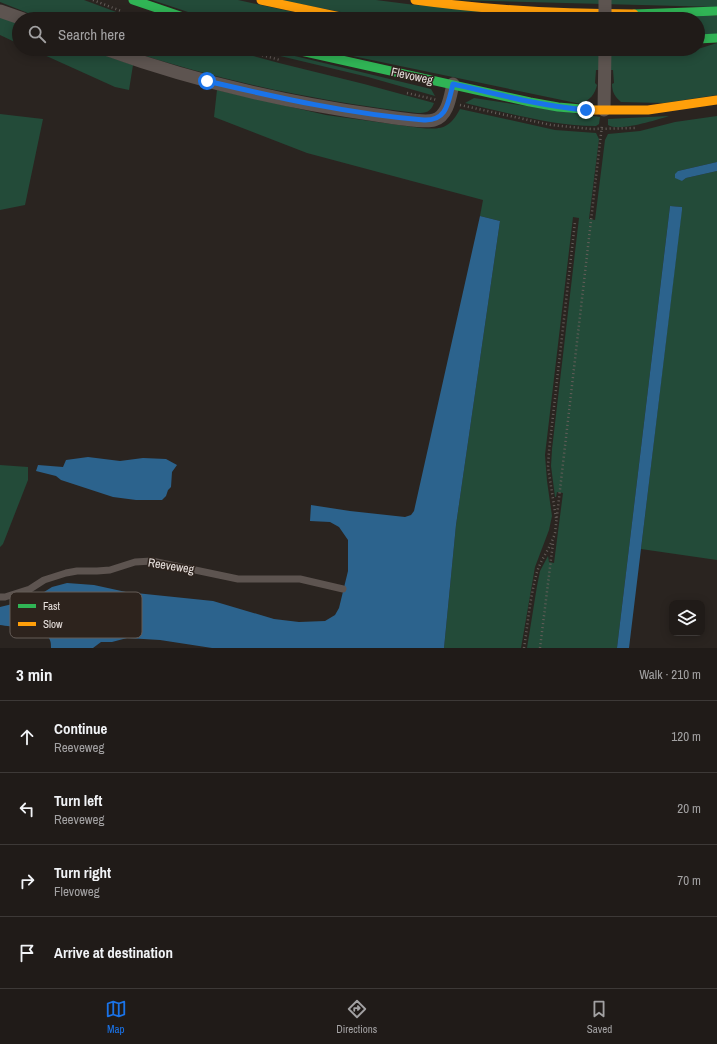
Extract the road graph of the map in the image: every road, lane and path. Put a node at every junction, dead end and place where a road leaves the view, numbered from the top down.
1 (93, 0) edge
2 (133, 0) edge
3 (260, 0) edge
4 (415, 0) edge
5 (605, 0) edge
6 (0, 10) edge
7 (717, 11) edge
8 (126, 12) dead end
9 (168, 12) edge
10 (317, 12) edge
11 (538, 12) edge
12 (605, 12) edge
13 (670, 12) edge
14 (12, 15) edge
15 (717, 38) edge
16 (705, 39) edge
17 (124, 56) edge
18 (320, 56) edge
19 (605, 56) edge
20 (453, 84) junction
21 (717, 100) edge
22 (604, 110) junction
23 (602, 129) dead end
24 (575, 222) dead end
25 (556, 524) junction
26 (553, 540) junction
27 (344, 589) dead end
28 (21, 592) edge
29 (10, 595) edge
30 (0, 597) edge
31 (524, 648) edge
32 (540, 648) edge

1 - 8 path
2 - 9 main road
3 - 10 main road
4 - 11 main road
5 - 12 street, bridge
6 - 14 street
7 - 13 main road
15 - 16 main road
17 - 20 street
18 - 20 main road, Flevoweg
19 - 22 street
20 - 22 main road, Flevoweg
21 - 22 main road, Flevoweg
23 - 25 path
24 - 25 path
25 - 26 path
26 - 31 path
26 - 32 path
27 - 28 lane, Reeveweg
29 - 30 lane, Reeveweg

